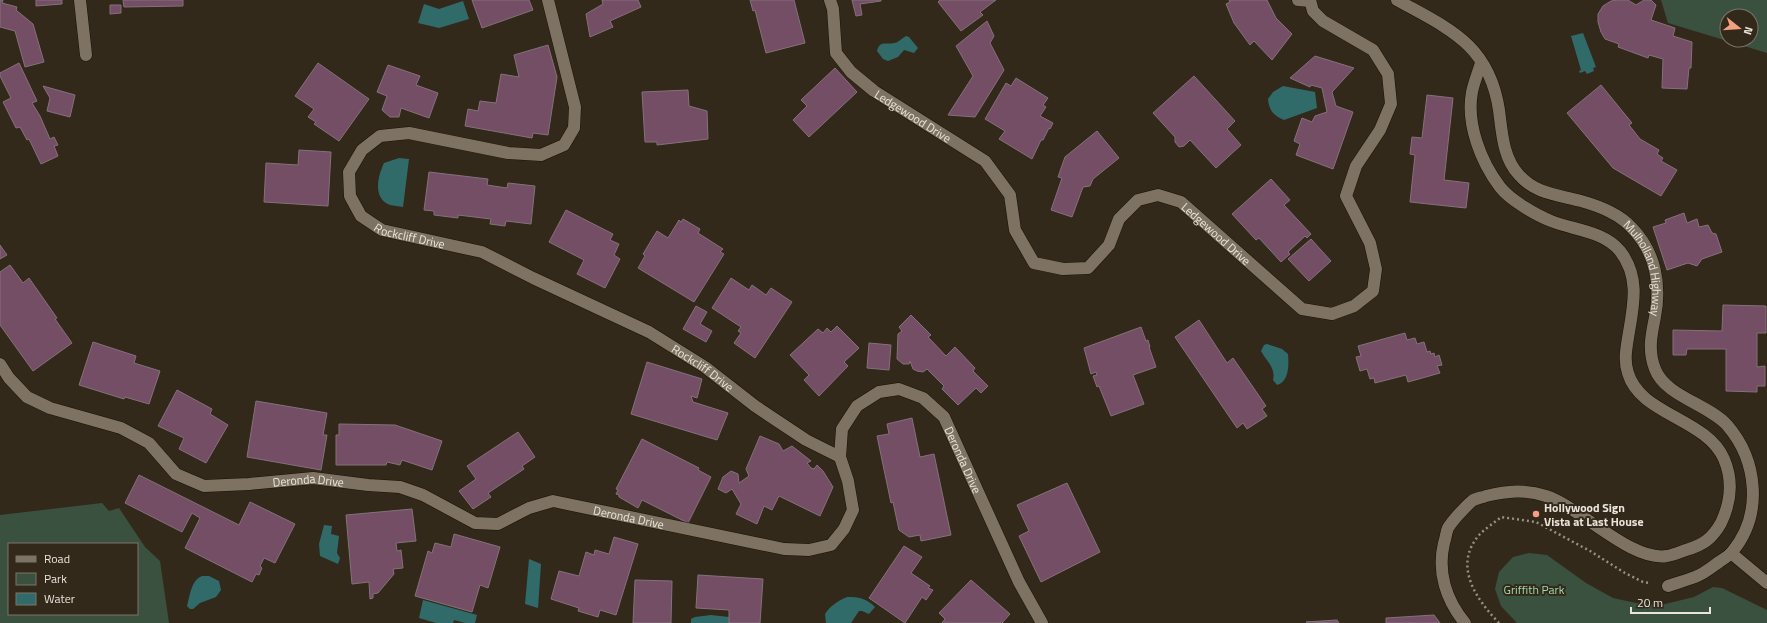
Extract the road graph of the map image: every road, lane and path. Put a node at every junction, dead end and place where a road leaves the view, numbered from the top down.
1 (80, 0) edge
2 (548, 0) edge
3 (830, 0) edge
4 (1306, 0) edge
5 (1397, 0) edge
6 (86, 55) dead end
7 (1481, 63) junction
8 (0, 364) edge
9 (840, 457) junction
10 (1731, 553) junction
11 (1767, 583) edge
12 (1668, 586) joint
13 (1042, 623) edge
14 (1465, 623) edge
15 (1499, 623) edge

1 - 6 street
2 - 9 street, Rockcliff Drive
3 - 4 street, Ledgewood Drive
5 - 7 street, Mulholland Highway
7 - 10 street, Mulholland Highway
7 - 14 street, Mulholland Highway
8 - 9 street, Deronda Drive
9 - 13 street, Deronda Drive
10 - 11 street
10 - 12 street, Mulholland Highway
12 - 15 path

